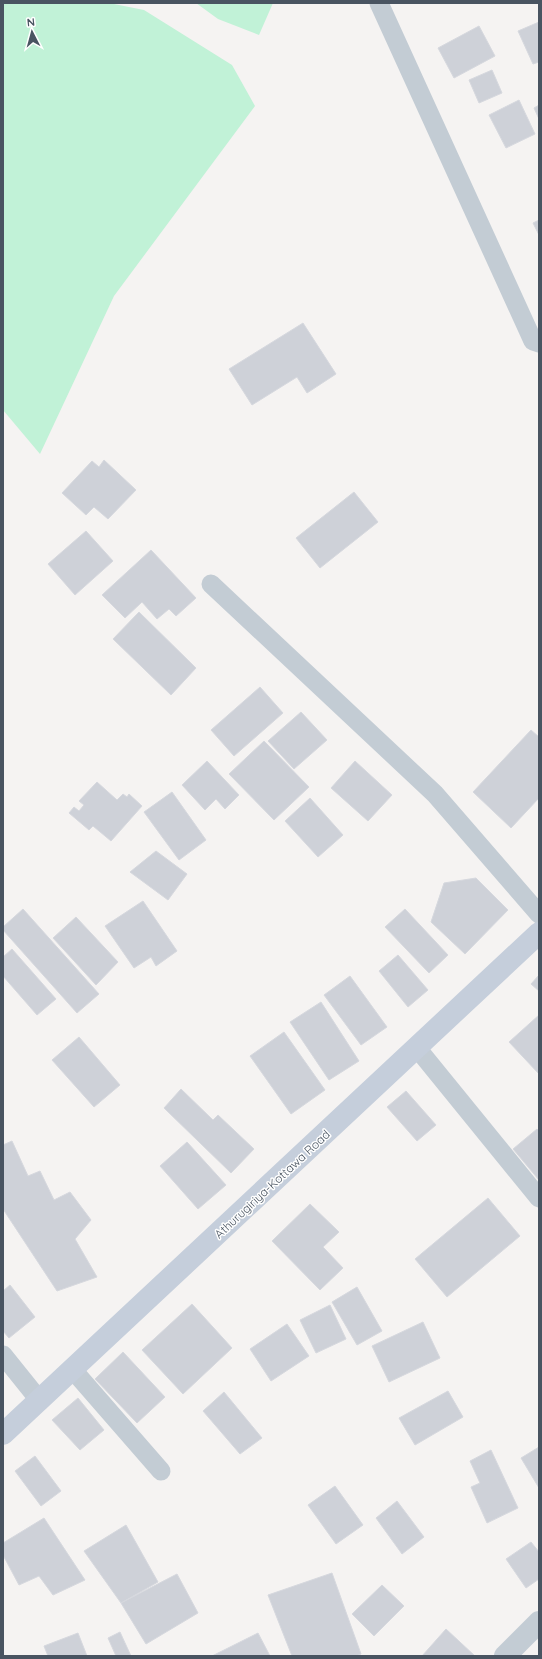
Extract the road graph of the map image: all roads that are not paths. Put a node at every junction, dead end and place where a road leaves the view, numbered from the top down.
1 (379, 3) edge
2 (539, 344) edge
3 (211, 584) dead end
4 (539, 914) edge
5 (539, 933) edge
6 (417, 1048) junction
7 (539, 1198) edge
8 (3, 1355) edge
9 (73, 1370) junction
10 (40, 1401) junction
11 (3, 1434) edge
12 (162, 1471) dead end
13 (539, 1622) edge
14 (506, 1656) edge

1 - 2 street
3 - 4 street
5 - 6 main road, Athurugiriya-Kottawa Road
6 - 7 street
6 - 9 main road, Athurugiriya-Kottawa Road
8 - 10 street
9 - 10 main road, Athurugiriya-Kottawa Road
9 - 12 street
10 - 11 main road, Athurugiriya-Kottawa Road
13 - 14 street

